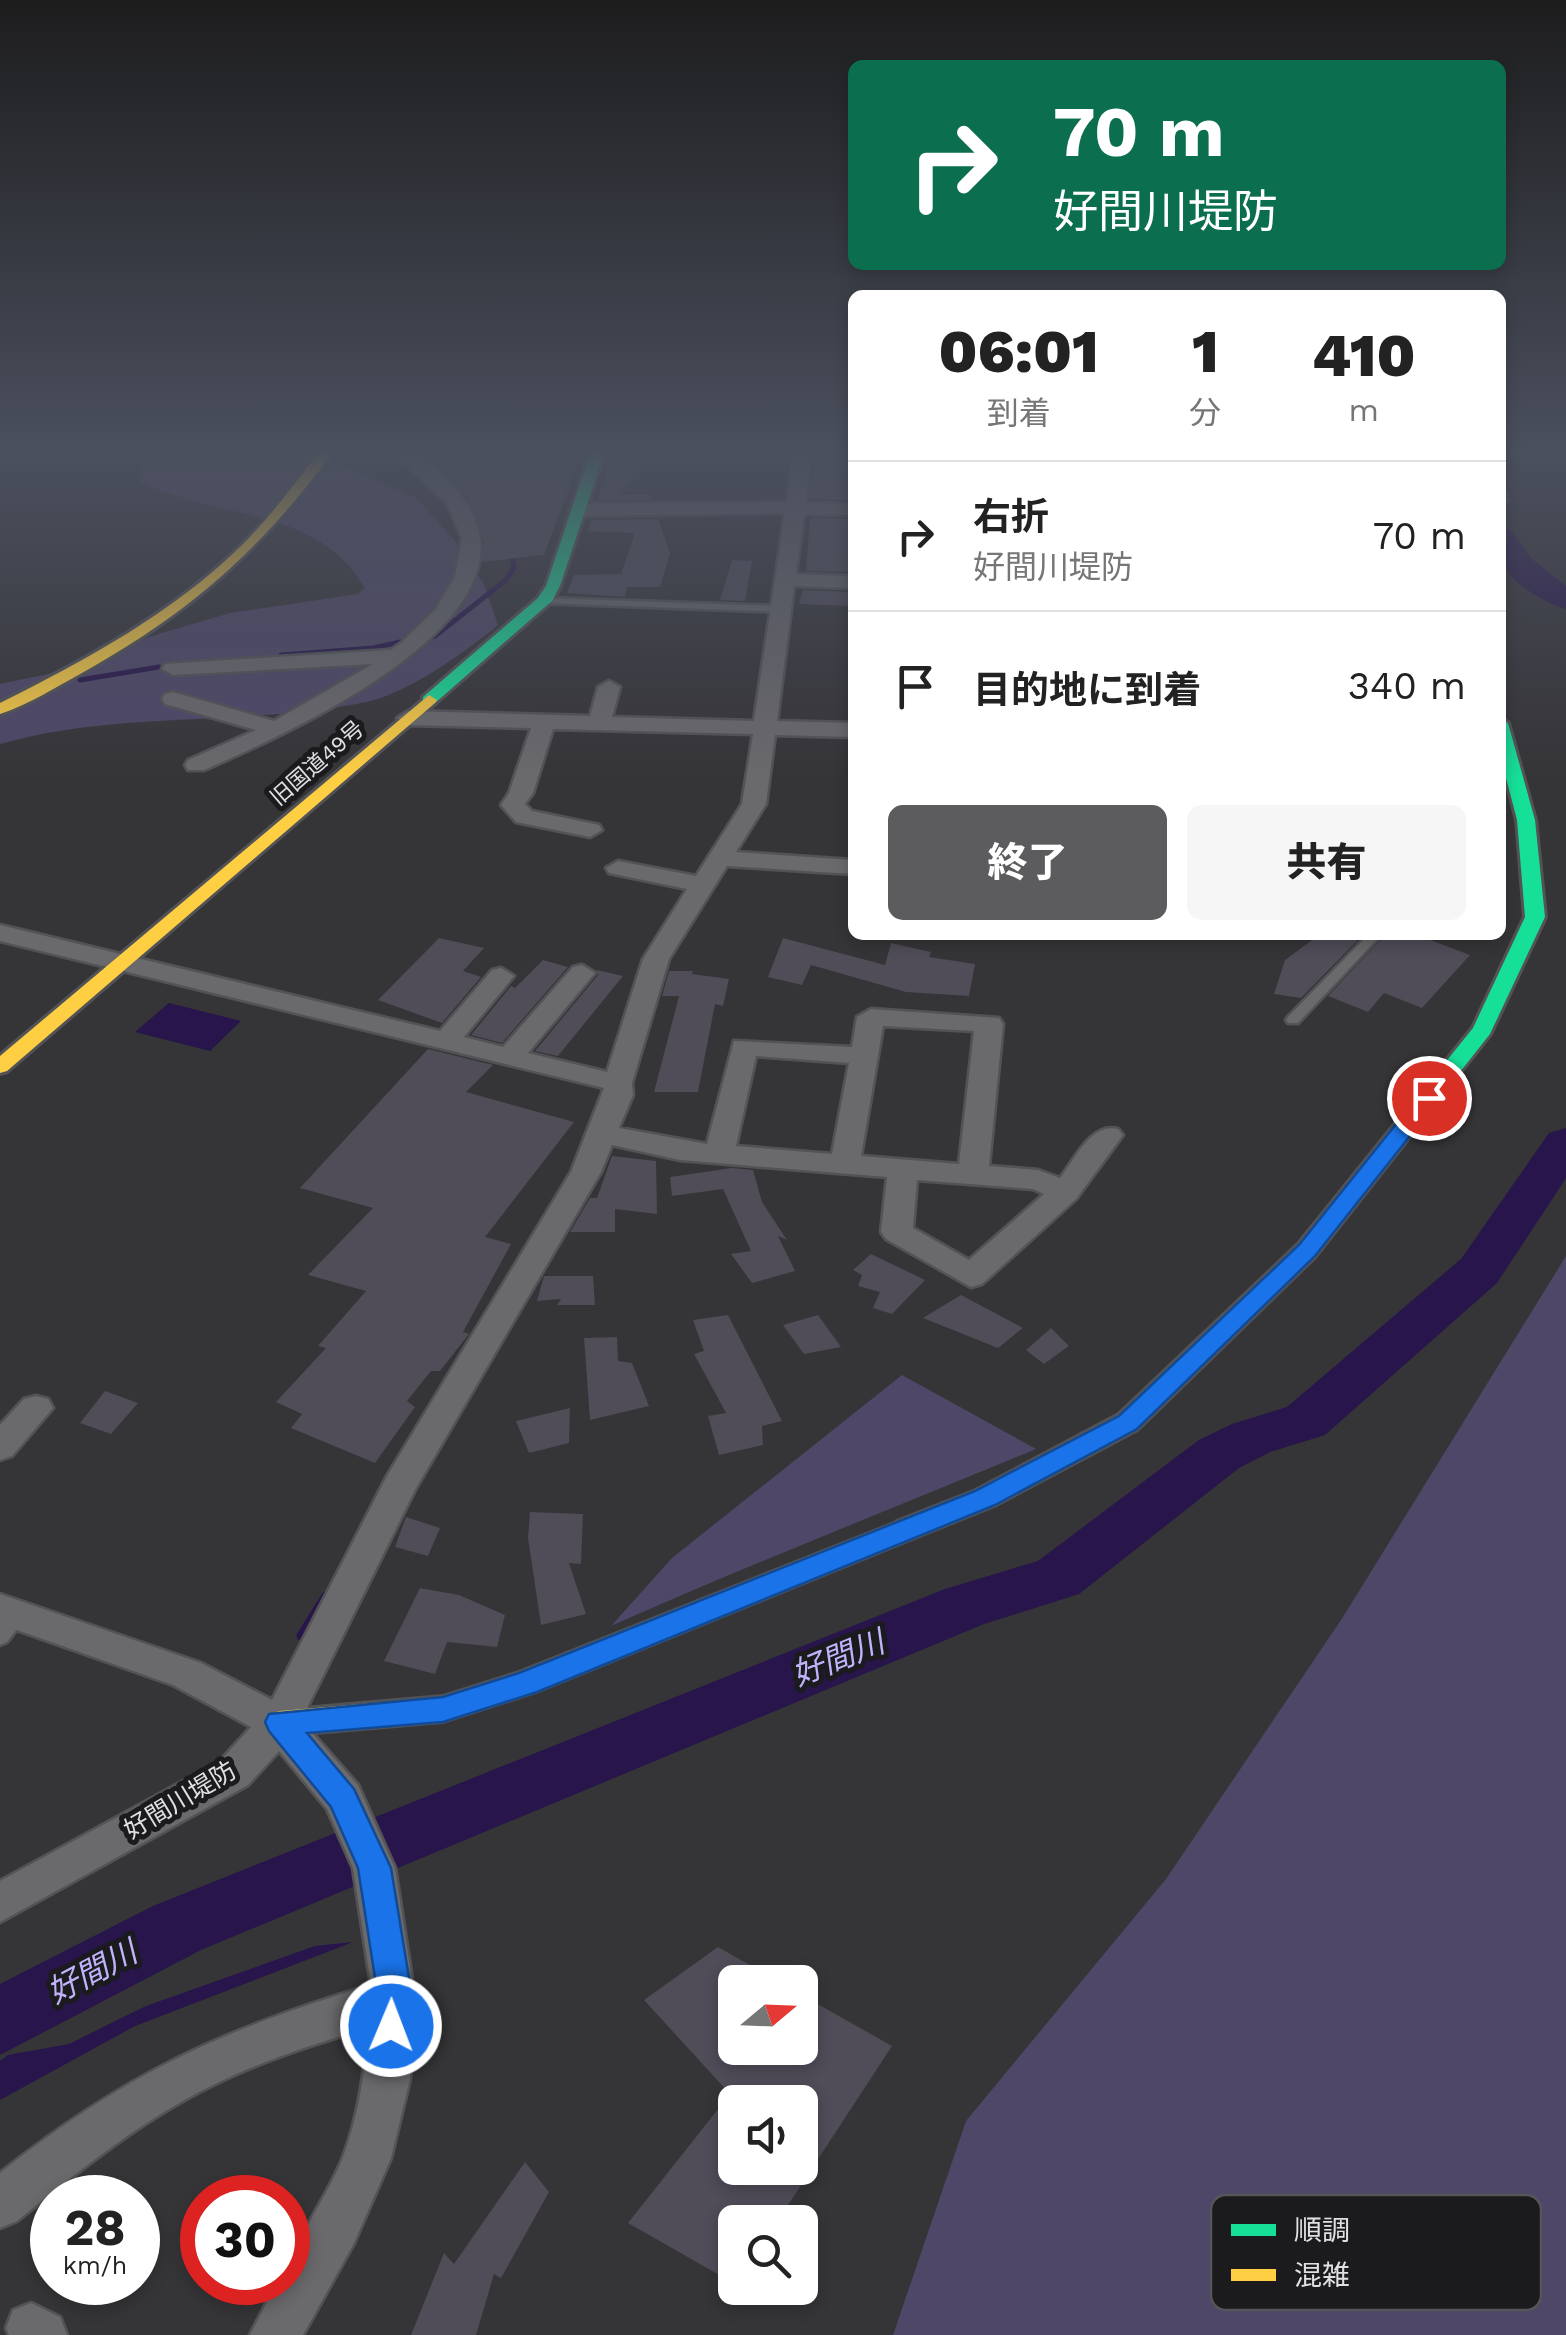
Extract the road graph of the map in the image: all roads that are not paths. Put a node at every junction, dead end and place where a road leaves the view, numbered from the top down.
1 (208, 560) edge
2 (232, 560) edge
3 (468, 560) edge
4 (562, 560) edge
5 (788, 560) edge
6 (848, 583) edge
7 (784, 594) junction
8 (544, 601) junction
9 (407, 646) junction
10 (173, 669) dead end
11 (609, 687) dead end
12 (16, 691) edge
13 (173, 699) dead end
14 (0, 709) edge
15 (408, 718) junction
16 (544, 722) junction
17 (599, 724) junction
18 (766, 728) junction
19 (276, 729) junction
20 (848, 730) edge
21 (1506, 746) edge
22 (196, 765) dead end
23 (590, 830) dead end
24 (727, 858) junction
25 (848, 867) edge
26 (618, 868) dead end
27 (704, 885) junction
28 (0, 934) edge
29 (1370, 940) edge
30 (122, 964) junction
31 (582, 973) dead end
32 (500, 976) dead end
33 (1293, 1020) dead end
34 (448, 1040) junction
35 (511, 1055) junction
36 (862, 1056) junction
37 (0, 1066) edge
38 (618, 1083) junction
39 (605, 1134) junction
40 (1108, 1135) dead end
41 (720, 1153) junction
42 (845, 1163) junction
43 (902, 1168) junction
44 (973, 1174) junction
45 (1065, 1192) junction
46 (36, 1408) dead end
47 (0, 1447) edge
48 (6, 1620) edge
49 (290, 1735) junction
50 (0, 1903) edge
51 (393, 1991) junction
52 (0, 2204) edge
53 (275, 2335) edge

1 - 12 main road
2 - 12 main road
3 - 9 street
4 - 8 main road, 旧国道49号
5 - 7 street, 好間川堤防
6 - 7 street
7 - 8 lane
7 - 18 street, 好間川堤防
8 - 15 main road, 旧国道49号
9 - 10 street
9 - 19 street
11 - 17 street
12 - 14 main road
13 - 19 street
15 - 16 street
15 - 30 main road, 旧国道49号
16 - 17 street
16 - 23 street
17 - 18 street
18 - 20 street
18 - 24 street, 好間川堤防
19 - 22 street
21 - 49 main road
24 - 25 street
24 - 27 street, 好間川堤防
26 - 27 street
27 - 38 street, 好間川堤防
28 - 30 street
29 - 33 lane
30 - 34 street
30 - 37 main road, 旧国道49号
31 - 35 street
32 - 34 street
34 - 35 street
35 - 38 street
36 - 41 street
36 - 42 street
36 - 44 street
38 - 39 street, 好間川堤防
39 - 41 street
39 - 49 street, 好間川堤防
40 - 45 street
41 - 42 street
42 - 43 street
43 - 44 street
43 - 45 street
44 - 45 street
46 - 47 street
48 - 49 street
49 - 50 street, 好間川堤防
49 - 51 street
51 - 52 street
51 - 53 street

